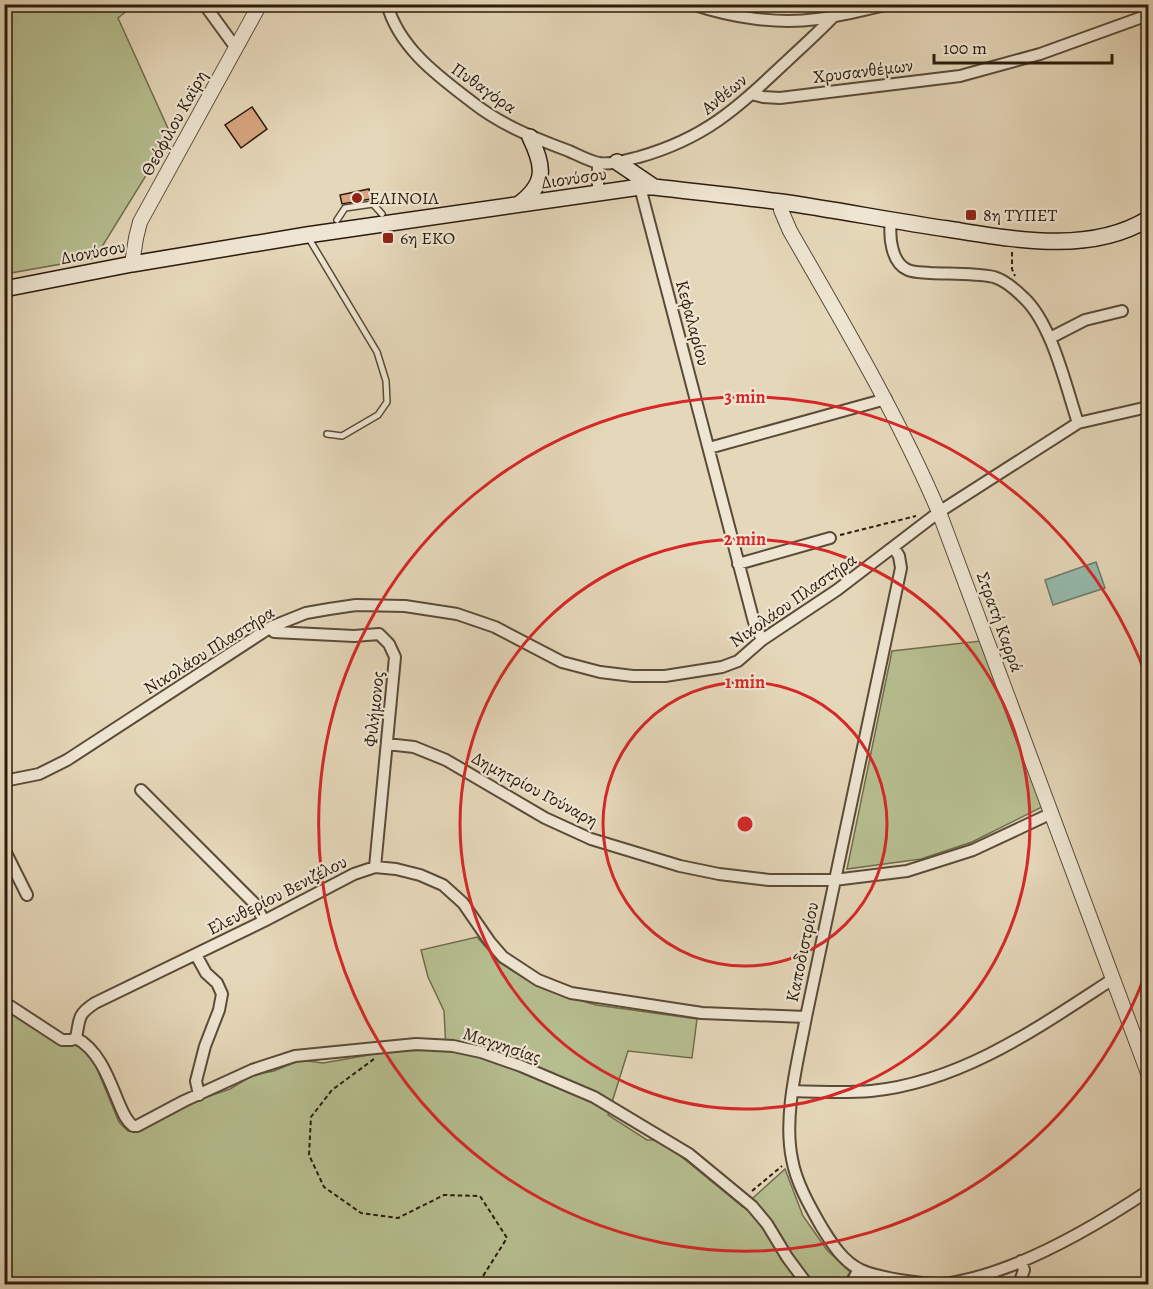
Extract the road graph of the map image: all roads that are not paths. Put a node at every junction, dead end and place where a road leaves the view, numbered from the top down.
1 (204, 4) edge
2 (260, 4) edge
3 (387, 4) edge
4 (692, 4) edge
5 (845, 4) edge
6 (891, 4) edge
7 (1149, 15) edge
8 (836, 16) junction
9 (236, 48) junction
10 (751, 94) junction
11 (530, 137) junction
12 (617, 162) junction
13 (598, 163) junction
14 (647, 187) junction
15 (598, 194) junction
16 (781, 202) junction
17 (517, 206) junction
18 (382, 214) dead end
19 (1149, 219) edge
20 (337, 220) dead end
21 (891, 221) junction
22 (307, 235) junction
23 (132, 264) junction
24 (4, 289) edge
25 (1122, 311) dead end
26 (1050, 338) junction
27 (886, 399) junction
28 (1149, 407) edge
29 (1078, 423) junction
30 (327, 434) dead end
31 (709, 448) junction
32 (939, 512) junction
33 (830, 538) road end
34 (894, 548) junction
35 (738, 564) junction
36 (271, 627) junction
37 (762, 640) junction
38 (387, 744) junction
39 (4, 781) edge
40 (141, 790) dead end
41 (1052, 813) junction
42 (4, 849) edge
43 (375, 867) junction
44 (834, 880) junction
45 (27, 895) dead end
46 (264, 921) junction
47 (196, 954) junction
48 (1113, 979) junction
49 (4, 1005) edge
50 (806, 1017) junction
51 (76, 1038) junction
52 (1149, 1073) edge
53 (793, 1091) junction
54 (199, 1095) junction
55 (1149, 1191) edge
56 (1021, 1261) junction
57 (859, 1269) junction
58 (807, 1284) edge
59 (851, 1284) edge
60 (877, 1284) edge
61 (940, 1284) edge
62 (1019, 1284) edge

1 - 9 street
2 - 9 street, Θεόφιλου Καϊρη
3 - 11 street, Πυθαγόρα
4 - 8 street
5 - 8 street, Ανθέων
6 - 8 street
7 - 10 street, Χρυσανθέμων
8 - 10 street, Ανθέων
9 - 23 street, Θεόφιλου Καϊρη
10 - 12 street, Ανθέων
11 - 13 street, Πυθαγόρα
11 - 17 main road
12 - 13 street, Ανθέων
12 - 14 main road
13 - 15 street
14 - 15 main road, Διονύσου
14 - 16 main road, Διονύσου
14 - 31 street, Κεφαλαρίου
15 - 17 main road, Διονύσου
16 - 21 main road, Διονύσου
16 - 27 street, Στρατή Καρρά
17 - 22 main road, Διονύσου
18 - 20 lane
19 - 21 main road, Διονύσου
21 - 26 street
22 - 23 main road, Διονύσου
22 - 30 lane
23 - 24 main road, Διονύσου
25 - 26 street
26 - 29 street
27 - 31 street
27 - 32 street, Στρατή Καρρά
28 - 29 street, Νικολάου Πλαστήρα
29 - 32 street, Νικολάου Πλαστήρα
31 - 35 street, Κεφαλαρίου
32 - 34 street, Νικολάου Πλαστήρα
32 - 41 street, Στρατή Καρρά
33 - 35 street
34 - 37 street, Νικολάου Πλαστήρα
34 - 44 street, Καποδιστρίου
35 - 37 street, Κεφαλαρίου
36 - 37 street, Νικολάου Πλαστήρα
36 - 38 street, Φιλήμονος
36 - 39 street, Νικολάου Πλαστήρα
38 - 43 street, Φιλήμονος
38 - 44 street, Δημητρίου Γούναρη
40 - 46 street
41 - 44 street, Δημητρίου Γούναρη
41 - 48 street, Στρατή Καρρά
42 - 45 street
43 - 46 street, Ελευθερίου Βενιζέλου
43 - 50 street, Ελευθερίου Βενιζέλου
44 - 50 street, Καποδιστρίου
46 - 47 street, Ελευθερίου Βενιζέλου
47 - 51 street, Ελευθερίου Βενιζέλου
47 - 54 street
48 - 52 street, Στρατή Καρρά
48 - 53 street
49 - 51 street
50 - 53 street, Καποδιστρίου
51 - 54 street, Μαγνησίας
53 - 57 street, Καποδιστρίου
54 - 58 street, Μαγνησίας
55 - 56 street, Καποδιστρίου
56 - 61 street, Καποδιστρίου
56 - 62 street
57 - 59 street
57 - 60 street
57 - 61 street, Καποδιστρίου

